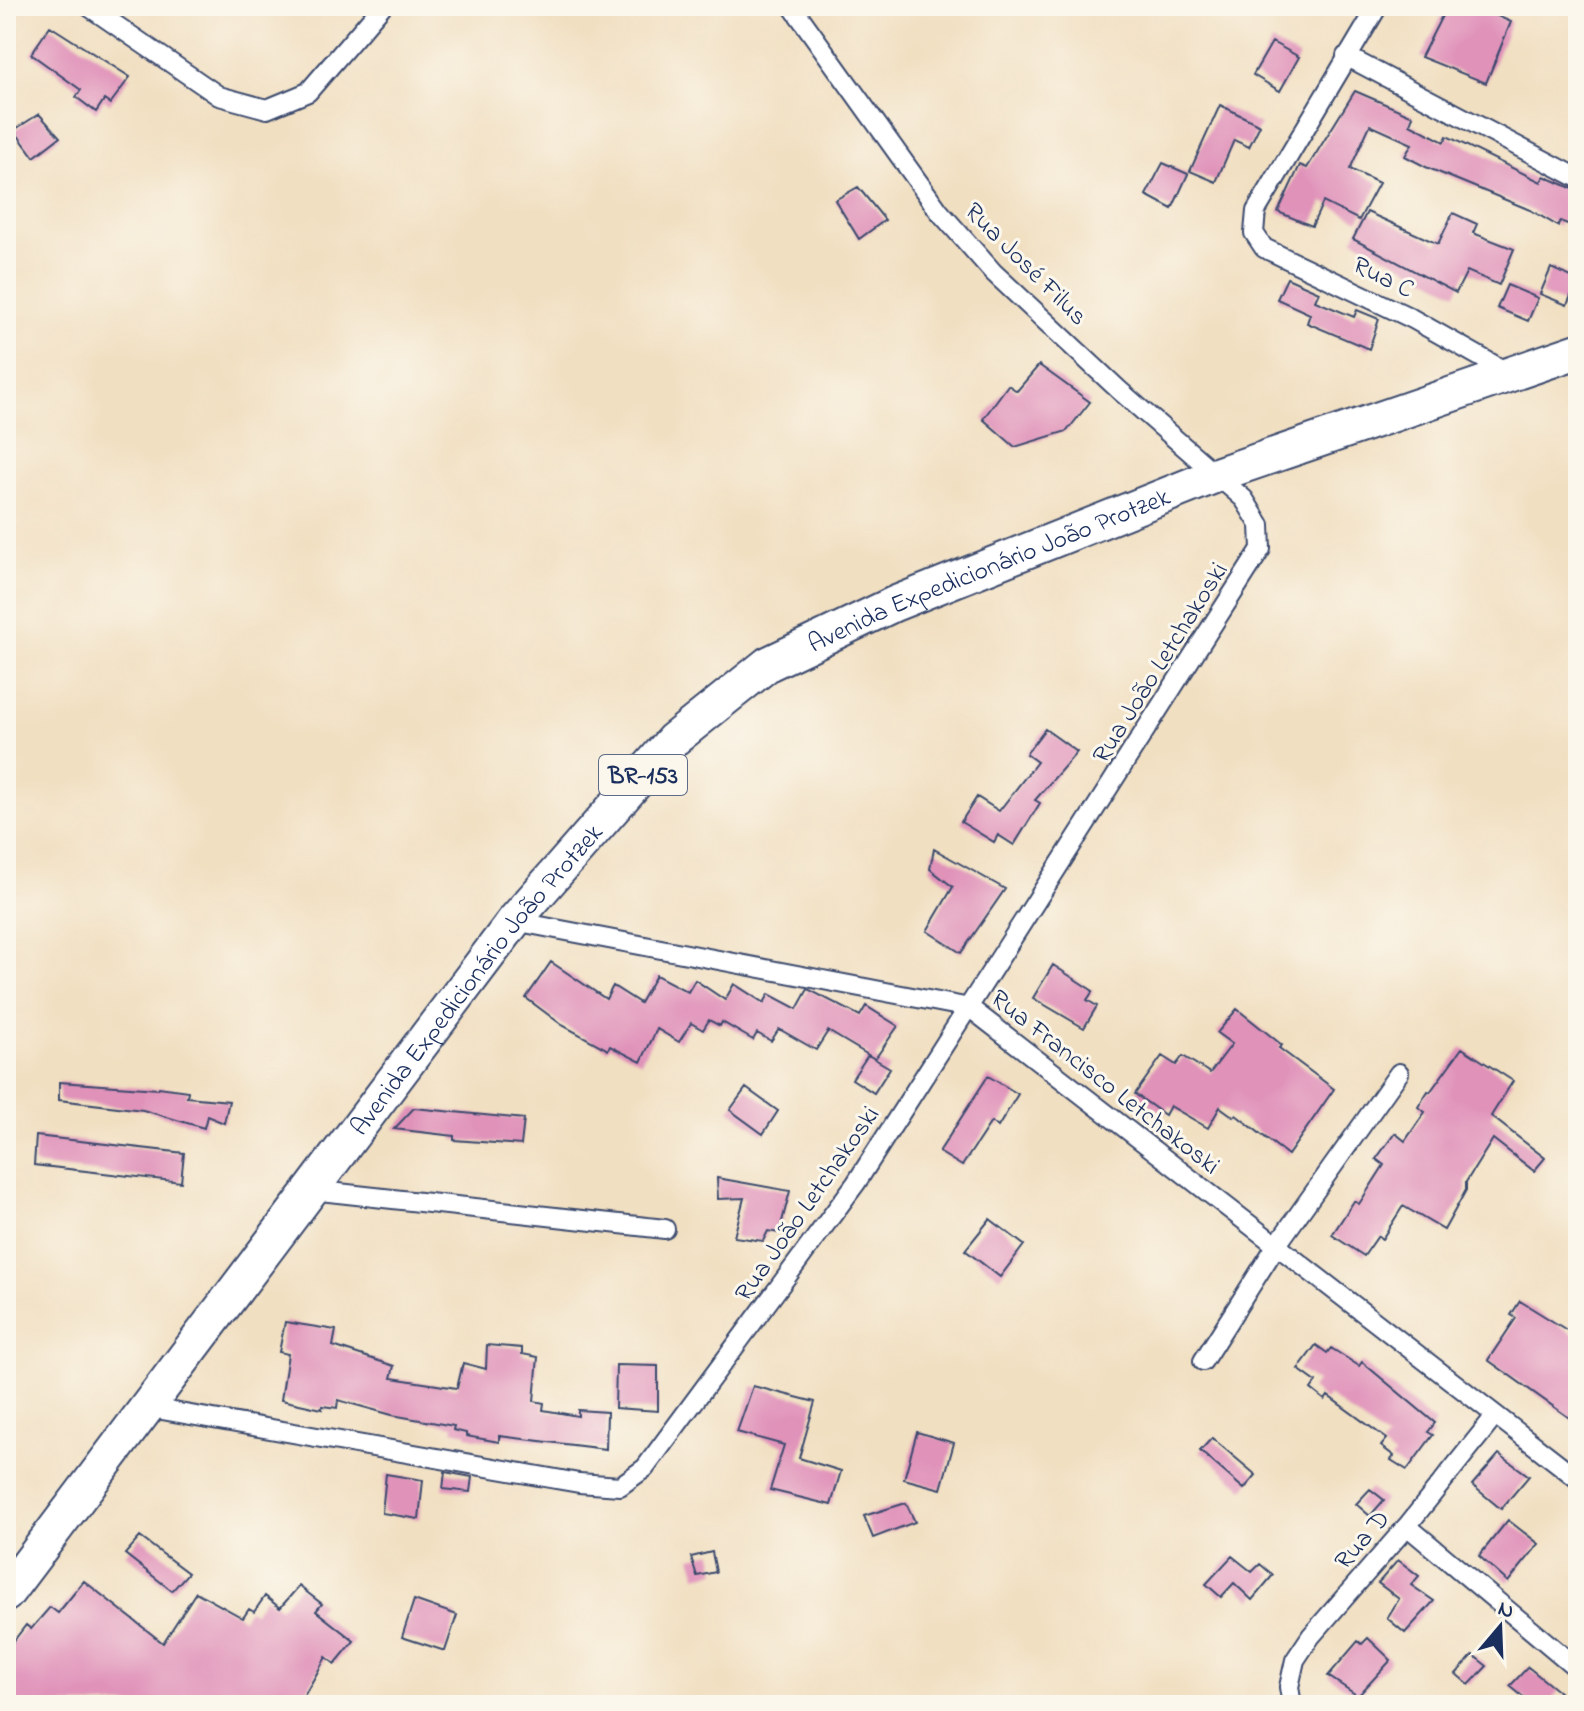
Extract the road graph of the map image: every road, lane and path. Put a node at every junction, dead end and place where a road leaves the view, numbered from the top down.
1 (88, 6) edge
2 (382, 6) edge
3 (792, 6) edge
4 (1378, 6) edge
5 (1346, 56) junction
6 (1578, 178) edge
7 (1578, 351) edge
8 (1514, 376) junction
9 (1219, 474) junction
10 (1260, 525) joint
11 (514, 921) junction
12 (970, 1008) junction
13 (1399, 1073) dead end
14 (311, 1190) junction
15 (665, 1229) dead end
16 (1276, 1246) junction
17 (1203, 1361) dead end
18 (145, 1407) junction
19 (1495, 1416) junction
20 (1578, 1479) edge
21 (1407, 1526) junction
22 (6, 1594) edge
23 (1578, 1669) edge
24 (1292, 1705) edge

1 - 2 street
3 - 9 street, Rua José Filus
4 - 5 street
5 - 6 street
5 - 8 street, Rua C
7 - 8 highway, Avenida Expedicionário João Protzek / BR-153
8 - 9 highway, Avenida Expedicionário João Protzek / BR-153
9 - 10 street, Rua José Filus
9 - 11 highway, Avenida Expedicionário João Protzek / BR-153
10 - 12 street, Rua João Letchakoski
11 - 12 street, Rua Francisco Letchakoski
11 - 14 highway, Avenida Expedicionário João Protzek / BR-153
12 - 16 street, Rua Francisco Letchakoski
12 - 18 street, Rua João Letchakoski
13 - 16 street
14 - 15 street
14 - 18 highway, Avenida Expedicionário João Protzek / BR-153
16 - 17 street
16 - 19 street, Rua Francisco Letchakoski
18 - 22 highway, Avenida Expedicionário João Protzek / BR-153
19 - 20 street, Rua Francisco Letchakoski
19 - 21 street, Rua D
21 - 23 street
21 - 24 street, Rua D

